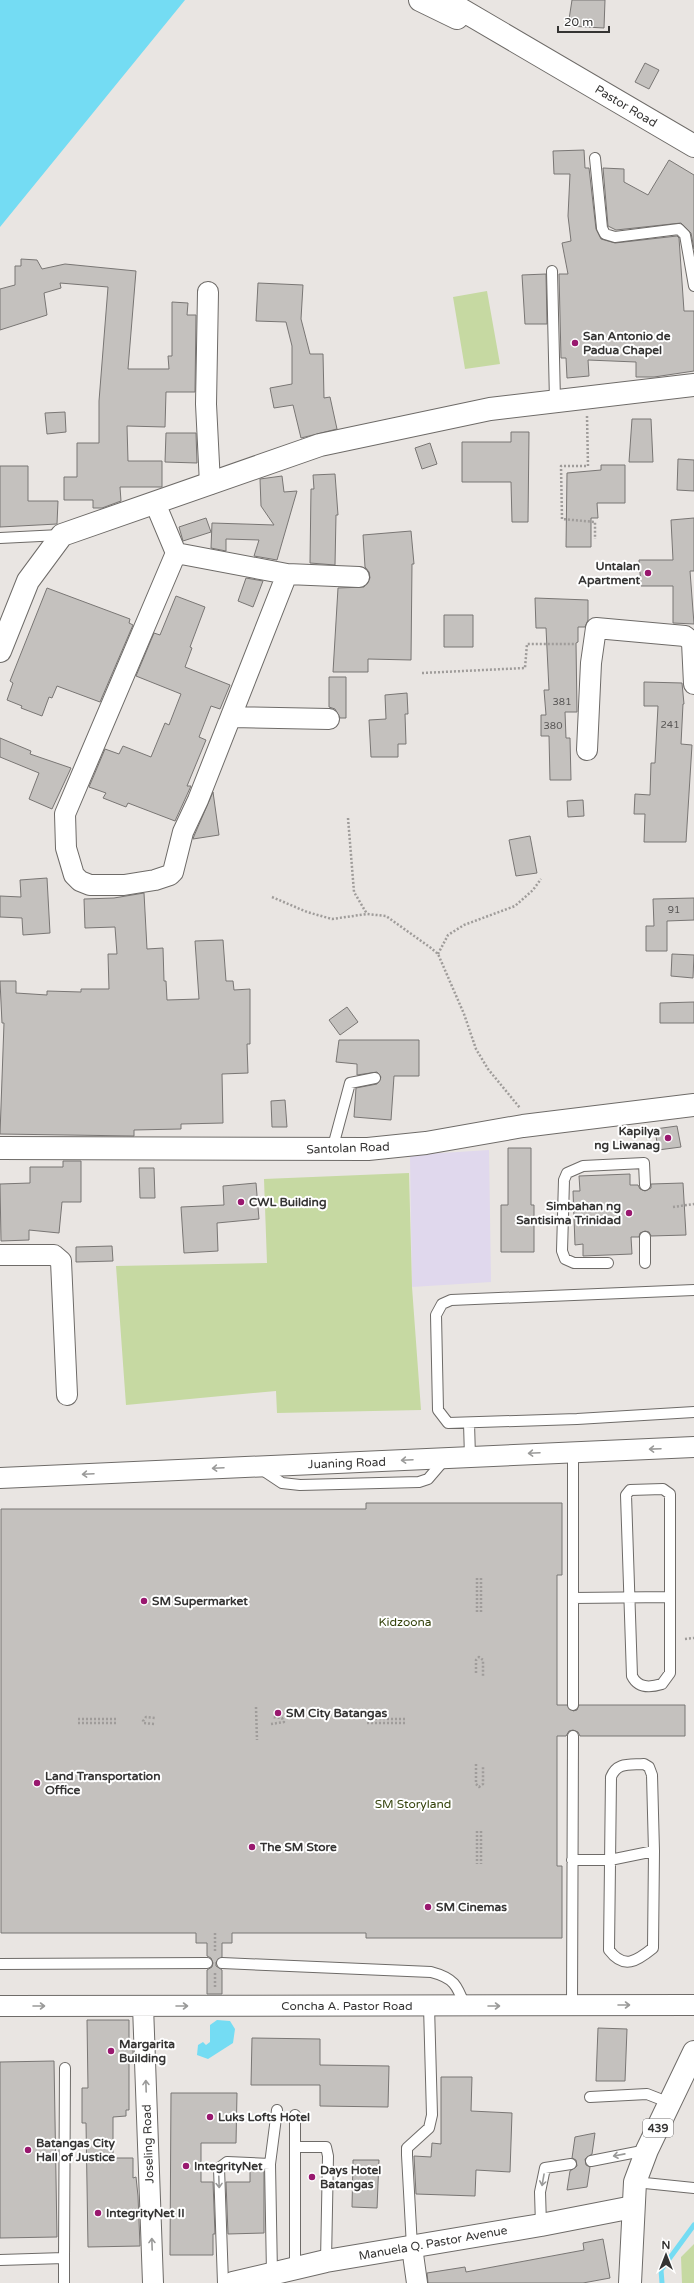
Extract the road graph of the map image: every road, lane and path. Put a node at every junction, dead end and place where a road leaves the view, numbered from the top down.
1 (420, 0) edge
2 (445, 0) edge
3 (558, 66) junction
4 (694, 146) edge
5 (595, 158) dead end
6 (552, 271) dead end
7 (694, 286) edge
8 (208, 292) dead end
9 (694, 385) edge
10 (587, 398) junction
11 (555, 401) junction
12 (210, 484) junction
13 (155, 503) junction
14 (62, 535) junction
15 (0, 538) edge
16 (595, 539) dead end
17 (176, 553) junction
18 (287, 574) junction
19 (359, 577) dead end
20 (594, 644) junction
21 (0, 651) edge
22 (422, 673) dead end
23 (694, 684) edge
24 (232, 717) junction
25 (329, 719) dead end
26 (587, 750) dead end
27 (348, 818) dead end
28 (541, 879) dead end
29 (272, 897) dead end
30 (367, 914) junction
31 (438, 954) junction
32 (375, 1078) dead end
33 (694, 1105) edge
34 (523, 1126) junction
35 (0, 1148) edge
36 (332, 1150) junction
37 (645, 1185) dead end
38 (694, 1204) edge
39 (673, 1206) dead end
40 (646, 1237) dead end
41 (0, 1255) edge
42 (645, 1262) dead end
43 (608, 1263) dead end
44 (694, 1290) edge
45 (67, 1395) dead end
46 (694, 1412) edge
47 (469, 1423) junction
48 (694, 1447) edge
49 (573, 1451) junction
50 (470, 1457) junction
51 (0, 1478) edge
52 (477, 1578) dead end
53 (481, 1578) dead end
54 (670, 1597) junction
55 (573, 1598) junction
56 (630, 1598) junction
57 (477, 1614) dead end
58 (481, 1614) dead end
59 (694, 1638) edge
60 (685, 1639) dead end
61 (476, 1673) dead end
62 (483, 1677) dead end
63 (573, 1705) dead end
64 (256, 1706) dead end
65 (272, 1717) dead end
66 (155, 1718) dead end
67 (78, 1719) dead end
68 (117, 1719) dead end
69 (368, 1719) dead end
70 (406, 1719) dead end
71 (78, 1723) dead end
72 (117, 1723) dead end
73 (368, 1723) dead end
74 (406, 1723) dead end
75 (154, 1724) dead end
76 (271, 1724) dead end
77 (573, 1736) dead end
78 (256, 1740) dead end
79 (476, 1764) dead end
80 (483, 1767) dead end
81 (477, 1831) dead end
82 (481, 1831) dead end
83 (654, 1851) junction
84 (572, 1860) junction
85 (610, 1860) junction
86 (477, 1864) dead end
87 (481, 1864) dead end
88 (207, 1963) dead end
89 (222, 1963) dead end
90 (0, 1964) edge
91 (0, 2006) edge
92 (142, 2006) junction
93 (429, 2006) junction
94 (465, 2006) junction
95 (572, 2006) junction
96 (694, 2006) edge
97 (694, 2052) edge
98 (65, 2068) dead end
99 (590, 2097) dead end
100 (670, 2103) junction
101 (277, 2110) dead end
102 (295, 2115) dead end
103 (295, 2147) junction
104 (647, 2150) junction
105 (591, 2160) dead end
106 (270, 2164) junction
107 (571, 2164) dead end
108 (635, 2182) junction
109 (694, 2188) edge
110 (633, 2207) junction
111 (541, 2225) junction
112 (412, 2247) junction
113 (64, 2258) junction
114 (0, 2260) edge
115 (326, 2261) junction
116 (295, 2269) junction
117 (272, 2274) junction
118 (64, 2283) edge
119 (153, 2283) edge
120 (223, 2283) edge
121 (235, 2283) edge
122 (416, 2283) edge
123 (630, 2283) edge

1 - 3 street, Pastor Road
2 - 3 street, Pastor Road
3 - 4 street, Pastor Road
5 - 7 lane
6 - 11 lane
8 - 12 street
9 - 10 street
10 - 11 street
10 - 16 path
11 - 12 street
12 - 13 street
13 - 14 street
13 - 17 street
14 - 15 lane
14 - 21 street
17 - 18 street
17 - 24 street
18 - 19 street
18 - 24 street
20 - 22 path
20 - 23 street
20 - 26 street
24 - 25 street
27 - 30 path
28 - 31 path
29 - 30 path
30 - 31 path
31 - 34 path
32 - 36 lane
33 - 34 street, Santolan Road
34 - 36 street, Santolan Road
35 - 36 street, Santolan Road
37 - 43 lane
38 - 39 path
40 - 42 lane
41 - 45 street
44 - 47 lane
46 - 47 lane
47 - 50 lane
48 -> 49 street, Juaning Road
49 -> 50 street, Juaning Road
49 - 55 lane
50 -> 51 street, Juaning Road
52 - 57 path
53 - 58 path
54 - 56 lane
54 - 56 lane
54 - 56 lane
55 - 56 lane
55 - 63 lane
59 - 60 path
61 - 62 path
64 - 78 path
65 - 76 path
66 - 75 path
67 - 68 path
69 - 70 path
71 - 72 path
73 - 74 path
77 - 84 lane
79 - 80 path
81 - 86 path
82 - 87 path
83 - 85 lane
83 - 85 lane
83 - 85 lane
84 - 85 lane
84 - 95 lane
88 - 90 lane
89 - 94 lane
91 -> 92 street, Concha A. Pastor Road
92 -> 93 street, Concha A. Pastor Road
119 -> 92 street, Joseling Road
93 - 94 street, Concha A. Pastor Road
93 - 112 lane
94 -> 95 street, Concha A. Pastor Road
95 -> 96 street, Concha A. Pastor Road
97 - 100 street, 439
98 - 113 lane
99 - 100 lane
100 - 104 street, 439
101 - 106 lane
102 - 103 lane
103 - 115 lane
103 - 116 lane
104 -> 105 lane
104 - 108 street, 439
106 - 117 lane
106 -> 120 lane
107 -> 111 lane
108 - 109 lane
108 - 110 street, 439
110 - 111 street, Manuela Q. Pastor Avenue
110 - 123 street, 439
111 - 112 street, Manuela Q. Pastor Avenue
112 - 115 street, Manuela Q. Pastor Avenue
112 - 122 street
113 - 114 lane
113 - 118 lane
115 - 116 street, Manuela Q. Pastor Avenue
116 - 117 street, Manuela Q. Pastor Avenue
117 - 121 street, Manuela Q. Pastor Avenue

